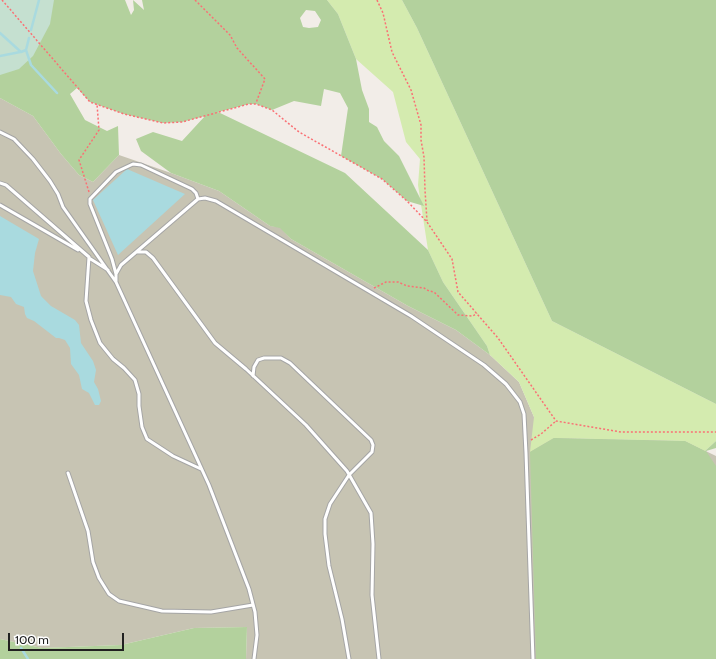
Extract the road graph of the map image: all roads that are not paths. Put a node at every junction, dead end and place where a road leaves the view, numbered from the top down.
1 (0, 132) edge
2 (0, 183) edge
3 (198, 199) junction
4 (0, 205) edge
5 (137, 252) junction
6 (89, 258) junction
7 (109, 271) junction
8 (116, 274) junction
9 (116, 282) junction
10 (253, 376) junction
11 (201, 469) junction
12 (68, 473) dead end
13 (349, 475) junction
14 (253, 605) junction
15 (254, 659) edge
16 (349, 659) edge
17 (379, 659) edge
18 (533, 659) edge

1 - 7 lane
2 - 6 lane
3 - 5 lane
3 - 8 lane
3 - 18 lane
4 - 6 lane
5 - 8 lane
5 - 10 lane
6 - 7 lane
6 - 11 lane
7 - 9 lane
8 - 9 lane
9 - 11 lane
10 - 13 lane
10 - 13 lane
11 - 14 lane
12 - 14 lane
13 - 16 lane
13 - 17 lane
14 - 15 lane

